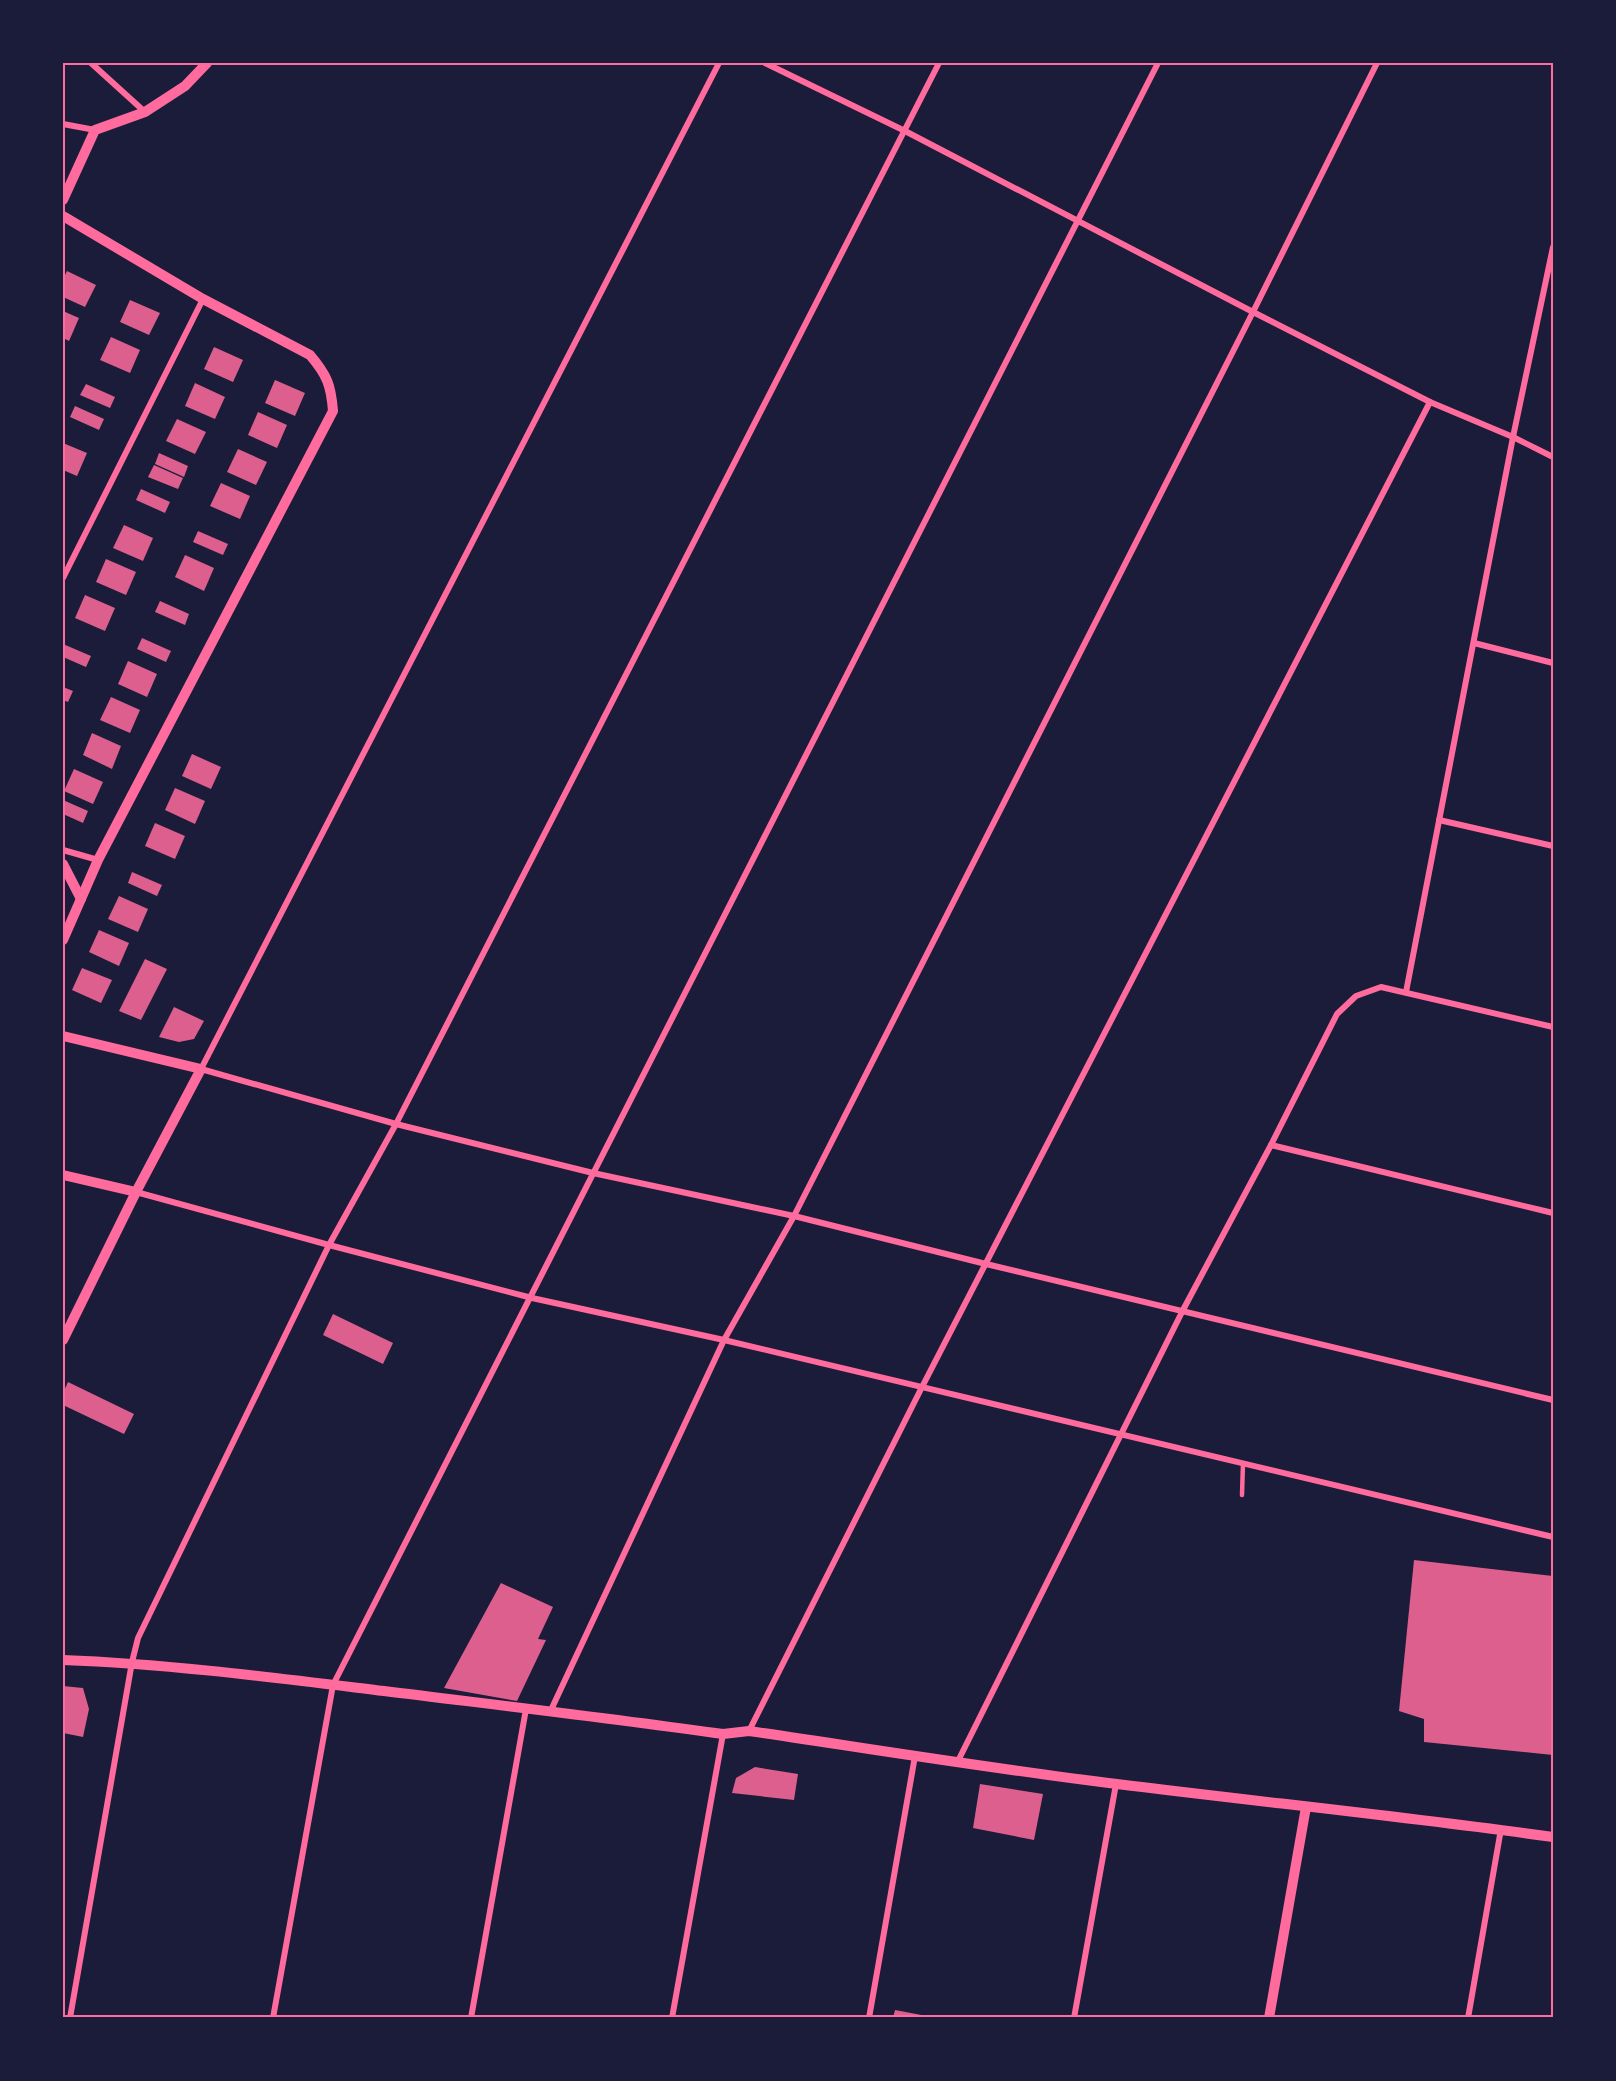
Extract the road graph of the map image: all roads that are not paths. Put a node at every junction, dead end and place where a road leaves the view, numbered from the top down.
1 (91, 63) edge
2 (207, 63) edge
3 (718, 63) edge
4 (765, 63) edge
5 (939, 63) edge
6 (1158, 63) edge
7 (1377, 63) edge
8 (145, 112) junction
9 (63, 124) edge
10 (95, 130) junction
11 (905, 131) junction
12 (63, 200) edge
13 (63, 216) edge
14 (1079, 220) junction
15 (1553, 247) edge
16 (1552, 259) edge
17 (203, 299) junction
18 (1254, 312) junction
19 (1430, 402) junction
20 (1513, 437) junction
21 (1553, 457) edge
22 (63, 578) edge
23 (1474, 643) junction
24 (1553, 663) edge
25 (1439, 820) junction
26 (1553, 846) edge
27 (63, 850) edge
28 (98, 860) junction
29 (63, 864) edge
30 (81, 899) junction
31 (63, 940) edge
32 (1406, 992) junction
33 (1553, 1027) edge
34 (63, 1035) edge
35 (201, 1069) junction
36 (396, 1124) junction
37 (1271, 1145) junction
38 (593, 1173) junction
39 (63, 1175) edge
40 (136, 1192) junction
41 (1553, 1213) edge
42 (794, 1216) junction
43 (329, 1245) junction
44 (986, 1264) junction
45 (532, 1298) junction
46 (1183, 1310) junction
47 (63, 1340) edge
48 (724, 1340) junction
49 (921, 1389) junction
50 (1553, 1400) edge
51 (1121, 1435) junction
52 (1243, 1463) junction
53 (1242, 1495) dead end
54 (1553, 1537) edge
55 (63, 1660) edge
56 (132, 1662) junction
57 (333, 1685) junction
58 (526, 1708) junction
59 (551, 1710) junction
60 (749, 1731) junction
61 (723, 1734) junction
62 (915, 1755) junction
63 (957, 1763) junction
64 (1116, 1784) junction
65 (1306, 1807) junction
66 (1501, 1830) junction
67 (1553, 1837) edge
68 (70, 2018) edge
69 (273, 2018) edge
70 (471, 2018) edge
71 (672, 2018) edge
72 (869, 2018) edge
73 (1074, 2018) edge
74 (1269, 2018) edge
75 (1468, 2018) edge

1 - 8 street
2 - 8 street
3 - 35 street
4 - 11 street
5 - 11 street
6 - 14 street
7 - 18 street
8 - 10 street
9 - 10 street
10 - 12 street
11 - 14 street
11 - 36 street
13 - 17 street
14 - 18 street
14 - 38 street
15 - 16 street
16 - 20 street
17 - 22 street
17 - 28 street
18 - 19 street
18 - 42 street
19 - 20 street
19 - 44 street
20 - 21 street
20 - 23 street
23 - 24 street
23 - 25 street
25 - 26 street
25 - 32 street
27 - 28 street
28 - 30 street
29 - 30 street
30 - 31 street
32 - 33 street
32 - 37 street
34 - 35 street
35 - 36 street
35 - 40 street
36 - 38 street
36 - 43 street
37 - 41 street
37 - 46 street
38 - 42 street
38 - 45 street
39 - 40 street
40 - 43 street
40 - 47 street
42 - 44 street
42 - 48 street
43 - 45 street
43 - 56 street
44 - 46 street
44 - 49 street
45 - 48 street
45 - 57 street
46 - 50 street
46 - 51 street
48 - 49 street
48 - 59 street
49 - 51 street
49 - 60 street
51 - 52 street
51 - 63 street
52 - 53 lane
52 - 54 street
55 - 56 street
56 - 57 street
56 - 68 street
57 - 58 street
57 - 69 street
58 - 59 street
58 - 70 street
59 - 61 street
60 - 61 street
60 - 62 street
61 - 71 street
62 - 63 street
62 - 72 street
63 - 64 street
64 - 65 street
64 - 73 street
65 - 66 street
65 - 74 street
66 - 67 street
66 - 75 street

